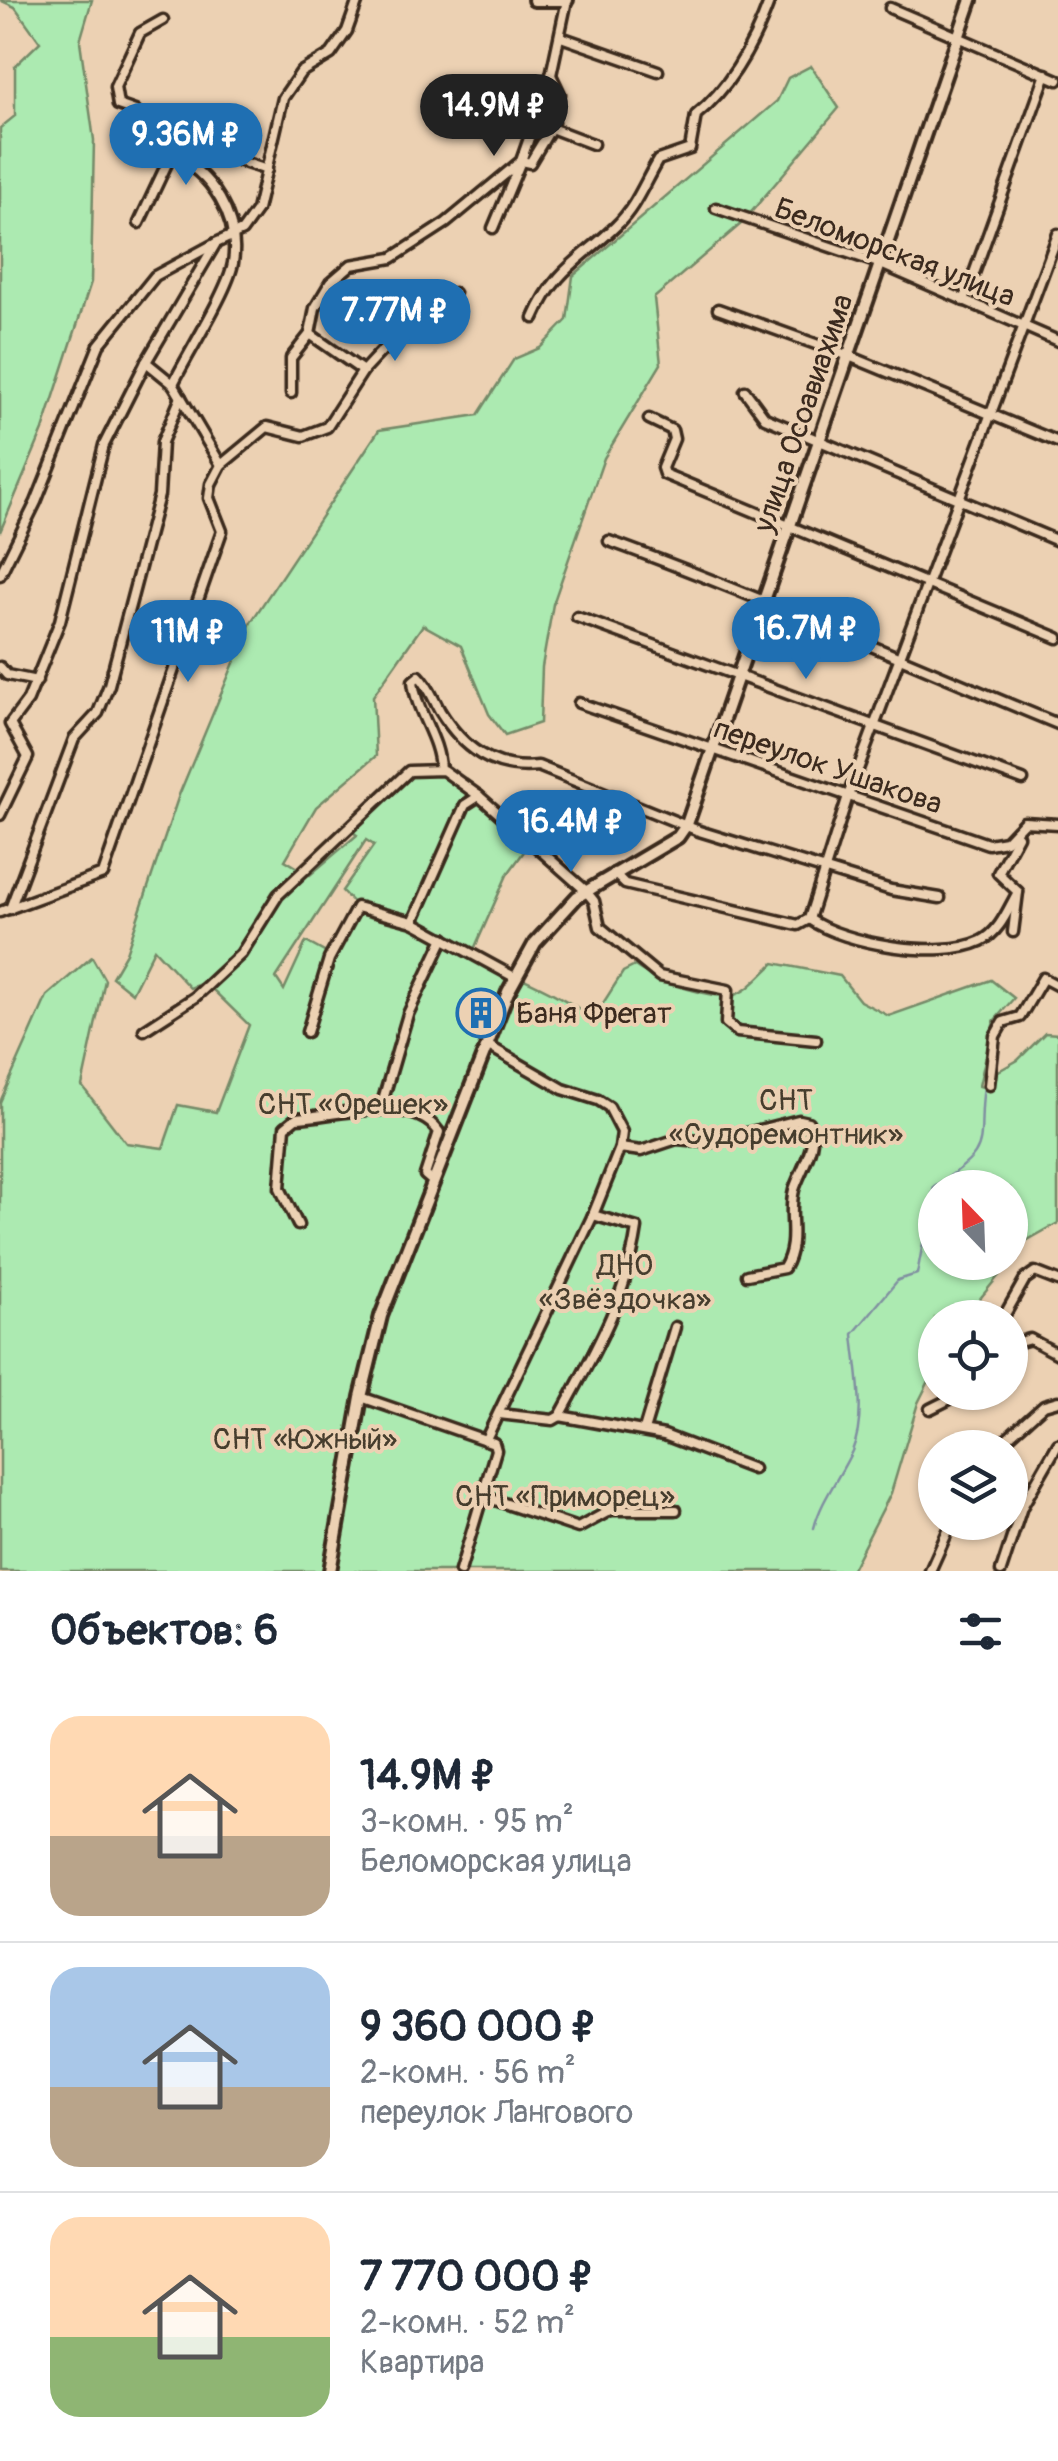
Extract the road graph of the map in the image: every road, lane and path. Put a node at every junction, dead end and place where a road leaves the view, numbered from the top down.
1 (358, 0) edge
2 (534, 0) edge
3 (567, 0) edge
4 (770, 0) edge
5 (971, 0) edge
6 (890, 8) dead end
7 (163, 20) dead end
8 (560, 38) junction
9 (959, 38) junction
10 (658, 71) dead end
11 (551, 74) junction
12 (1046, 74) junction
13 (1058, 80) edge
14 (551, 128) junction
15 (594, 144) dead end
16 (521, 161) junction
17 (267, 170) junction
18 (716, 208) dead end
19 (139, 224) dead end
20 (494, 228) dead end
21 (1058, 234) edge
22 (233, 236) junction
23 (216, 244) junction
24 (882, 264) junction
25 (454, 294) dead end
26 (964, 301) junction
27 (718, 309) dead end
28 (534, 318) dead end
29 (1026, 328) junction
30 (310, 334) junction
31 (1058, 341) edge
32 (849, 356) junction
33 (146, 362) junction
34 (364, 370) junction
35 (173, 384) junction
36 (745, 391) dead end
37 (291, 392) dead end
38 (181, 397) junction
39 (993, 414) junction
40 (648, 419) dead end
41 (819, 440) junction
42 (1058, 442) edge
43 (221, 465) junction
44 (958, 499) junction
45 (791, 523) junction
46 (608, 540) dead end
47 (1058, 541) edge
48 (0, 575) edge
49 (928, 584) junction
50 (765, 598) junction
51 (577, 617) dead end
52 (1058, 638) edge
53 (900, 660) junction
54 (0, 668) edge
55 (736, 678) junction
56 (37, 681) junction
57 (580, 703) dead end
58 (875, 724) junction
59 (1058, 724) edge
60 (711, 750) junction
61 (440, 769) junction
62 (1023, 780) dead end
63 (479, 796) junction
64 (848, 796) junction
65 (0, 815) edge
66 (687, 824) junction
67 (1058, 824) edge
68 (1015, 833) junction
69 (824, 867) junction
70 (614, 873) junction
71 (585, 890) junction
72 (1018, 892) junction
73 (940, 898) dead end
74 (10, 908) junction
75 (0, 912) edge
76 (809, 919) junction
77 (414, 922) junction
78 (1013, 932) dead end
79 (444, 938) junction
80 (516, 978) junction
81 (1058, 986) edge
82 (144, 1030) dead end
83 (306, 1032) dead end
84 (816, 1040) dead end
85 (487, 1046) junction
86 (988, 1085) dead end
87 (380, 1110) junction
88 (620, 1148) junction
89 (432, 1181) junction
90 (593, 1215) junction
91 (298, 1225) dead end
92 (747, 1275) dead end
93 (1058, 1281) edge
94 (1013, 1300) edge
95 (675, 1328) dead end
96 (1028, 1340) edge
97 (1058, 1354) edge
98 (361, 1396) junction
99 (1058, 1400) edge
100 (499, 1414) junction
101 (560, 1416) junction
102 (644, 1430) junction
103 (1016, 1430) edge
104 (486, 1439) junction
105 (1058, 1444) edge
106 (752, 1469) dead end
107 (480, 1496) junction
108 (676, 1510) dead end
109 (944, 1540) edge
110 (330, 1571) edge
111 (460, 1571) edge
112 (930, 1571) edge
113 (1001, 1571) edge

1 - 17 street
2 - 3 street
3 - 8 street
4 - 28 street
5 - 9 street, улица Осоавиахима
6 - 9 street
7 - 17 street
8 - 10 street
8 - 11 street
9 - 12 street
9 - 24 street, улица Осоавиахима
11 - 14 street
11 - 16 street
12 - 13 street
12 - 26 street
14 - 15 street
14 - 16 street
16 - 20 street
16 - 30 street
17 - 22 street
18 - 24 street, Беломорская улица
19 - 22 street
21 - 29 street
22 - 23 street
22 - 35 street
23 - 33 street
23 - 48 street
24 - 26 street, Беломорская улица
24 - 32 street, улица Осоавиахима
25 - 34 street
26 - 29 street, Беломорская улица
27 - 32 street
29 - 31 street, Беломорская улица
29 - 39 street
30 - 34 street
30 - 37 street
32 - 39 street
32 - 41 street, улица Осоавиахима
33 - 35 street
33 - 56 street
34 - 43 street
35 - 38 street
36 - 41 street
38 - 43 street
38 - 74 street
39 - 42 street
39 - 44 street
40 - 45 street
41 - 44 street
41 - 45 street, улица Осоавиахима
43 - 74 street
44 - 47 street
44 - 49 street
45 - 49 street
45 - 50 street, улица Осоавиахима
46 - 50 street
49 - 52 street
49 - 53 street
50 - 53 street
50 - 55 street, улица Осоавиахима
51 - 55 street
53 - 58 street
53 - 59 street
54 - 56 street
55 - 58 street
55 - 60 street, улица Осоавиахима
56 - 65 street
57 - 60 street, переулок Ушакова
58 - 62 street
58 - 64 street
60 - 64 street, переулок Ушакова
60 - 66 street, улица Осоавиахима
61 - 63 street
61 - 66 street
61 - 82 street
63 - 71 street
63 - 77 street
64 - 68 street, переулок Ушакова
64 - 69 street
66 - 69 street
66 - 70 street
67 - 68 street, переулок Ушакова
68 - 72 street
69 - 73 street
69 - 76 street
70 - 71 street
70 - 76 street
71 - 80 street
71 - 84 street
72 - 76 street
72 - 78 street
74 - 75 street
77 - 79 street
77 - 83 street
79 - 80 street
79 - 87 street
80 - 85 street
81 - 86 street
85 - 88 street
85 - 89 street
87 - 89 street
87 - 91 street
88 - 90 street
88 - 92 street
89 - 98 street
90 - 100 street
90 - 101 street
93 - 94 street
95 - 102 street
96 - 97 street
98 - 104 street
98 - 110 street
99 - 103 street
100 - 101 street
100 - 104 street
101 - 102 street
102 - 106 street
104 - 107 street
105 - 113 street
107 - 108 street
107 - 111 street
109 - 112 street

